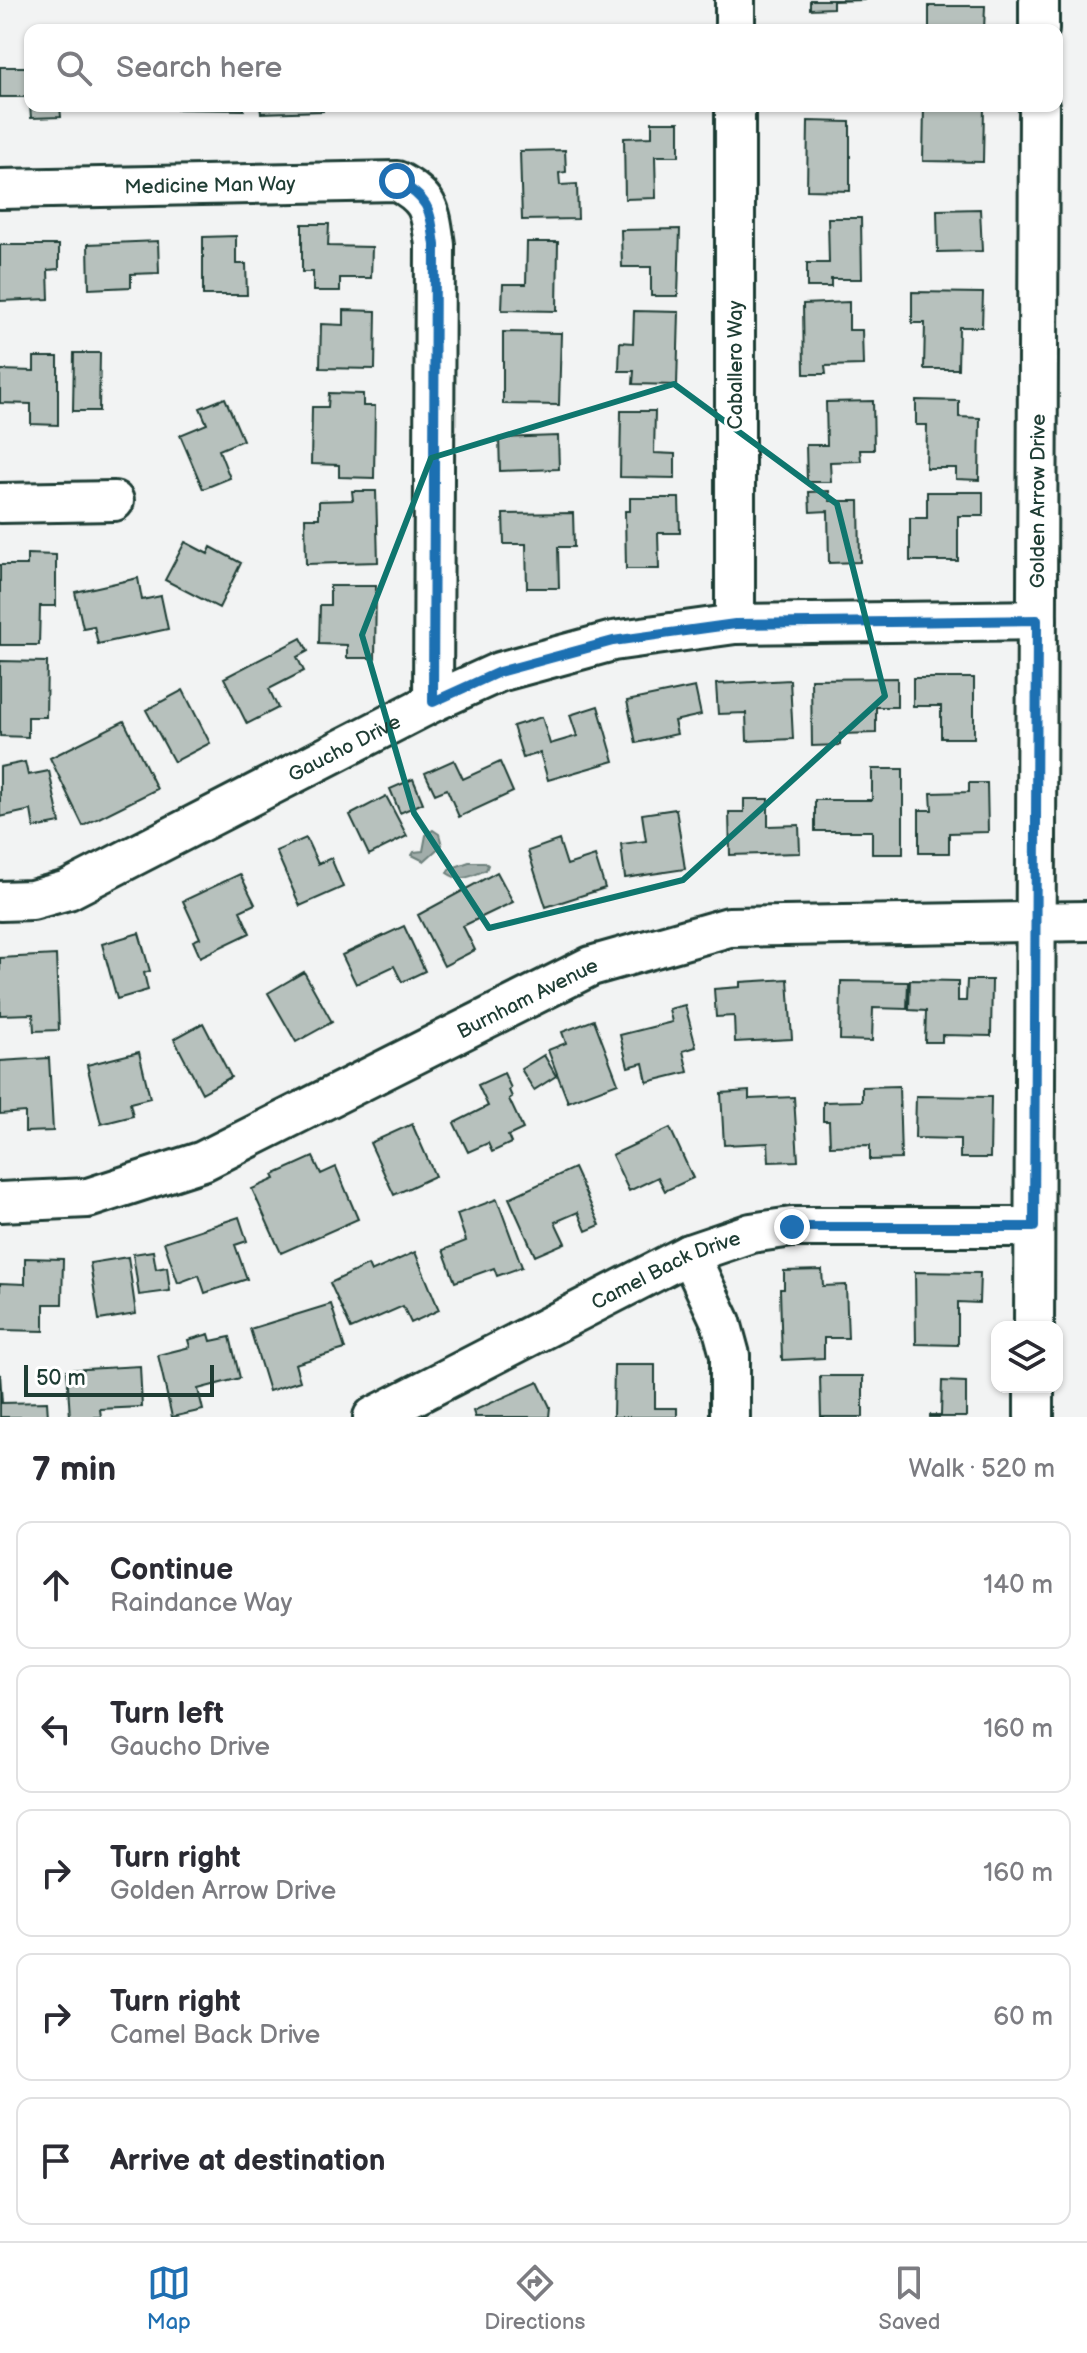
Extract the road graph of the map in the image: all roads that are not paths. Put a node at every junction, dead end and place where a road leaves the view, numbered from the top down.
1 (735, 0) edge
2 (1039, 0) edge
3 (735, 24) edge
4 (1039, 24) edge
5 (735, 112) edge
6 (1039, 112) edge
7 (0, 189) edge
8 (114, 501) dead end
9 (0, 503) edge
10 (1037, 620) junction
11 (735, 624) junction
12 (433, 702) junction
13 (0, 901) edge
14 (1087, 921) edge
15 (1035, 922) junction
16 (0, 1202) edge
17 (1034, 1227) junction
18 (689, 1254) junction
19 (1034, 1321) edge
20 (1034, 1393) edge
21 (373, 1417) edge
22 (730, 1417) edge
23 (1034, 1417) edge

1 - 3 street
2 - 4 street
5 - 11 street, Caballero Way
6 - 10 street, Golden Arrow Drive
7 - 12 street, Medicine Man Way
8 - 9 street
10 - 11 street, Gaucho Drive
10 - 15 street, Golden Arrow Drive
11 - 12 street, Gaucho Drive
12 - 13 street, Gaucho Drive
14 - 15 street, Burnham Avenue
15 - 16 street, Burnham Avenue
15 - 17 street, Golden Arrow Drive
17 - 18 street, Camel Back Drive
17 - 19 street, Golden Arrow Drive
18 - 21 street, Camel Back Drive
18 - 22 street
20 - 23 street

